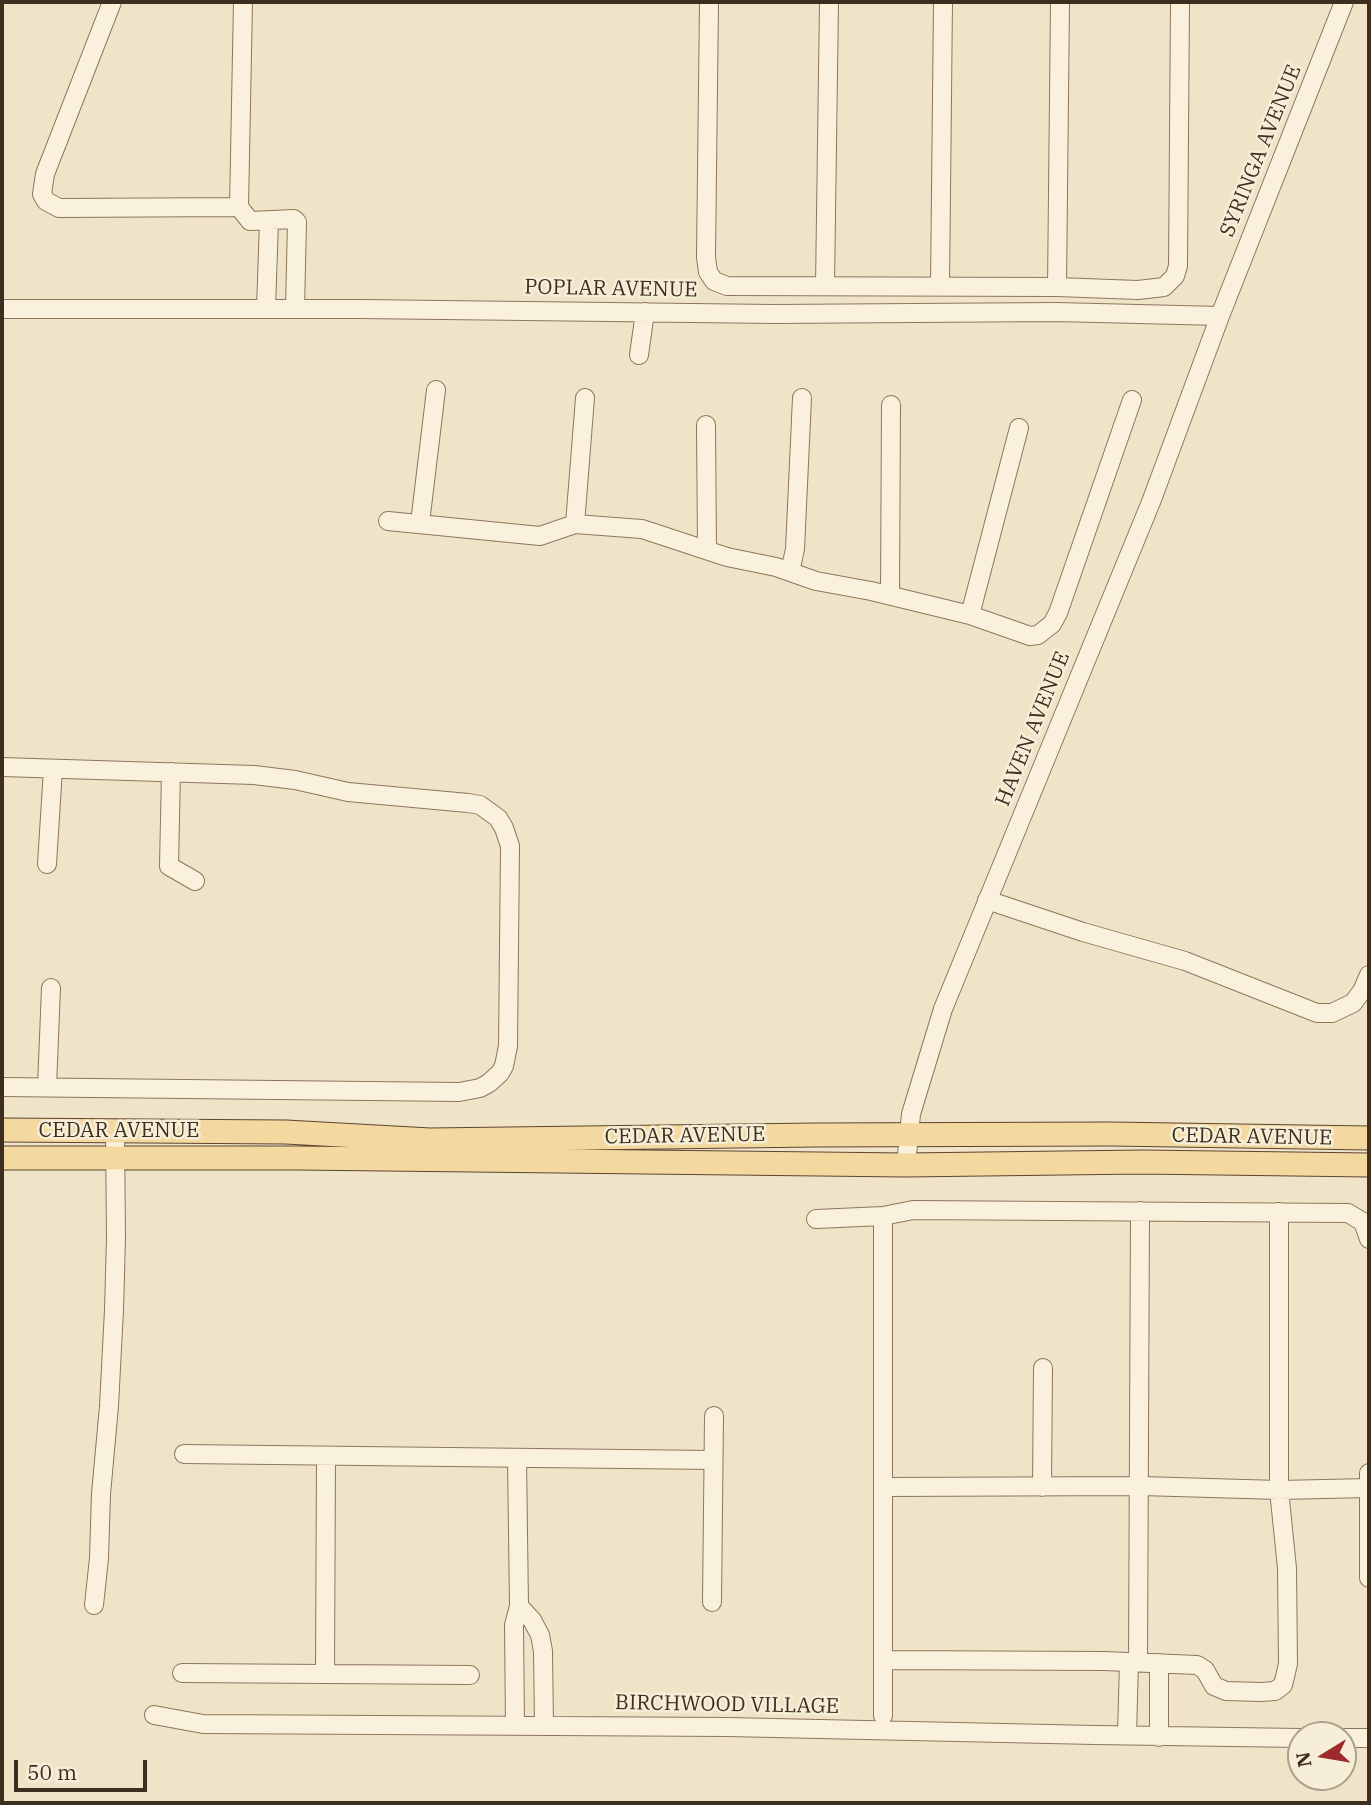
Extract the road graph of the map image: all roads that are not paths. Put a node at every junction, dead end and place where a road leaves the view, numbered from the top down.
1 (112, 2) edge
2 (243, 2) edge
3 (709, 2) edge
4 (829, 2) edge
5 (943, 2) edge
6 (1060, 2) edge
7 (1180, 2) edge
8 (1344, 2) edge
9 (239, 207) junction
10 (269, 221) junction
11 (825, 286) junction
12 (940, 286) junction
13 (1057, 287) junction
14 (2, 309) edge
15 (267, 309) junction
16 (295, 309) junction
17 (645, 312) junction
18 (1220, 316) junction
19 (639, 355) dead end
20 (436, 390) dead end
21 (585, 398) dead end
22 (802, 398) dead end
23 (1132, 400) dead end
24 (891, 405) dead end
25 (706, 425) dead end
26 (1019, 428) dead end
27 (388, 522) dead end
28 (421, 523) junction
29 (575, 524) junction
30 (707, 550) junction
31 (790, 572) junction
32 (890, 595) junction
33 (970, 615) junction
34 (2, 767) edge
35 (53, 769) junction
36 (171, 772) junction
37 (47, 864) dead end
38 (195, 881) dead end
39 (987, 900) junction
40 (1369, 975) edge
41 (51, 988) dead end
42 (2, 1087) edge
43 (47, 1087) junction
44 (2, 1130) edge
45 (115, 1131) junction
46 (907, 1135) junction
47 (1369, 1138) edge
48 (556, 1149) junction
49 (2, 1158) edge
50 (115, 1158) junction
51 (906, 1165) junction
52 (1369, 1165) edge
53 (1140, 1211) junction
54 (1279, 1212) junction
55 (883, 1216) junction
56 (816, 1219) dead end
57 (1369, 1239) edge
58 (1043, 1368) dead end
59 (714, 1416) dead end
60 (184, 1454) dead end
61 (326, 1456) junction
62 (517, 1458) junction
63 (713, 1460) junction
64 (1369, 1473) edge
65 (884, 1486) junction
66 (1141, 1486) junction
67 (1042, 1487) junction
68 (1369, 1488) edge
69 (1279, 1490) junction
70 (1369, 1578) edge
71 (712, 1602) dead end
72 (93, 1605) dead end
73 (519, 1606) junction
74 (884, 1660) junction
75 (1134, 1662) junction
76 (1159, 1663) junction
77 (182, 1673) dead end
78 (325, 1674) junction
79 (470, 1675) dead end
80 (154, 1715) dead end
81 (883, 1716) dead end
82 (515, 1726) junction
83 (544, 1726) junction
84 (1127, 1735) junction
85 (1159, 1737) junction
86 (1287, 1738) edge

1 - 9 street
2 - 9 street
3 - 11 street
4 - 11 street
5 - 12 street
6 - 13 street
7 - 13 street
8 - 18 street, SYRINGA AVENUE
9 - 10 street
10 - 15 street
10 - 16 street
11 - 12 street
12 - 13 street
14 - 15 street, POPLAR AVENUE
15 - 16 street, POPLAR AVENUE
16 - 17 street, POPLAR AVENUE
17 - 18 street, POPLAR AVENUE
17 - 19 street
18 - 39 street, HAVEN AVENUE
20 - 28 street
21 - 29 street
22 - 31 street
23 - 33 street
24 - 32 street
25 - 30 street
26 - 33 street
27 - 28 street
28 - 29 street
29 - 30 street
30 - 31 street
31 - 32 street
32 - 33 street
34 - 35 street
35 - 36 street
35 - 37 street
36 - 38 street
36 - 43 street
39 - 40 street
39 - 46 street, HAVEN AVENUE
41 - 43 street
42 - 43 street
44 - 45 main road, CEDAR AVENUE
45 - 48 main road, CEDAR AVENUE
45 - 50 street
46 - 47 main road, CEDAR AVENUE
46 - 48 main road, CEDAR AVENUE
46 - 51 street, HAVEN AVENUE
48 - 50 main road, CEDAR AVENUE
48 - 51 main road, CEDAR AVENUE
49 - 50 main road, CEDAR AVENUE
50 - 72 street
51 - 52 main road, CEDAR AVENUE
53 - 54 street
53 - 55 street
53 - 66 street
54 - 57 street
54 - 69 street
55 - 56 street
55 - 65 street
58 - 67 street
59 - 63 street
60 - 61 street
61 - 62 street
61 - 78 street
62 - 63 street
62 - 73 street
63 - 71 street
64 - 68 street
65 - 67 street
65 - 74 street
66 - 67 street
66 - 69 street
66 - 75 street
68 - 69 street
68 - 70 street
69 - 76 street
73 - 82 street
73 - 83 street
74 - 75 street
74 - 81 street
75 - 76 street
75 - 84 street
76 - 85 street
77 - 78 street
78 - 79 street
80 - 82 street, BIRCHWOOD VILLAGE
82 - 83 street, BIRCHWOOD VILLAGE
83 - 84 street, BIRCHWOOD VILLAGE
84 - 85 street, BIRCHWOOD VILLAGE
85 - 86 street, BIRCHWOOD VILLAGE

